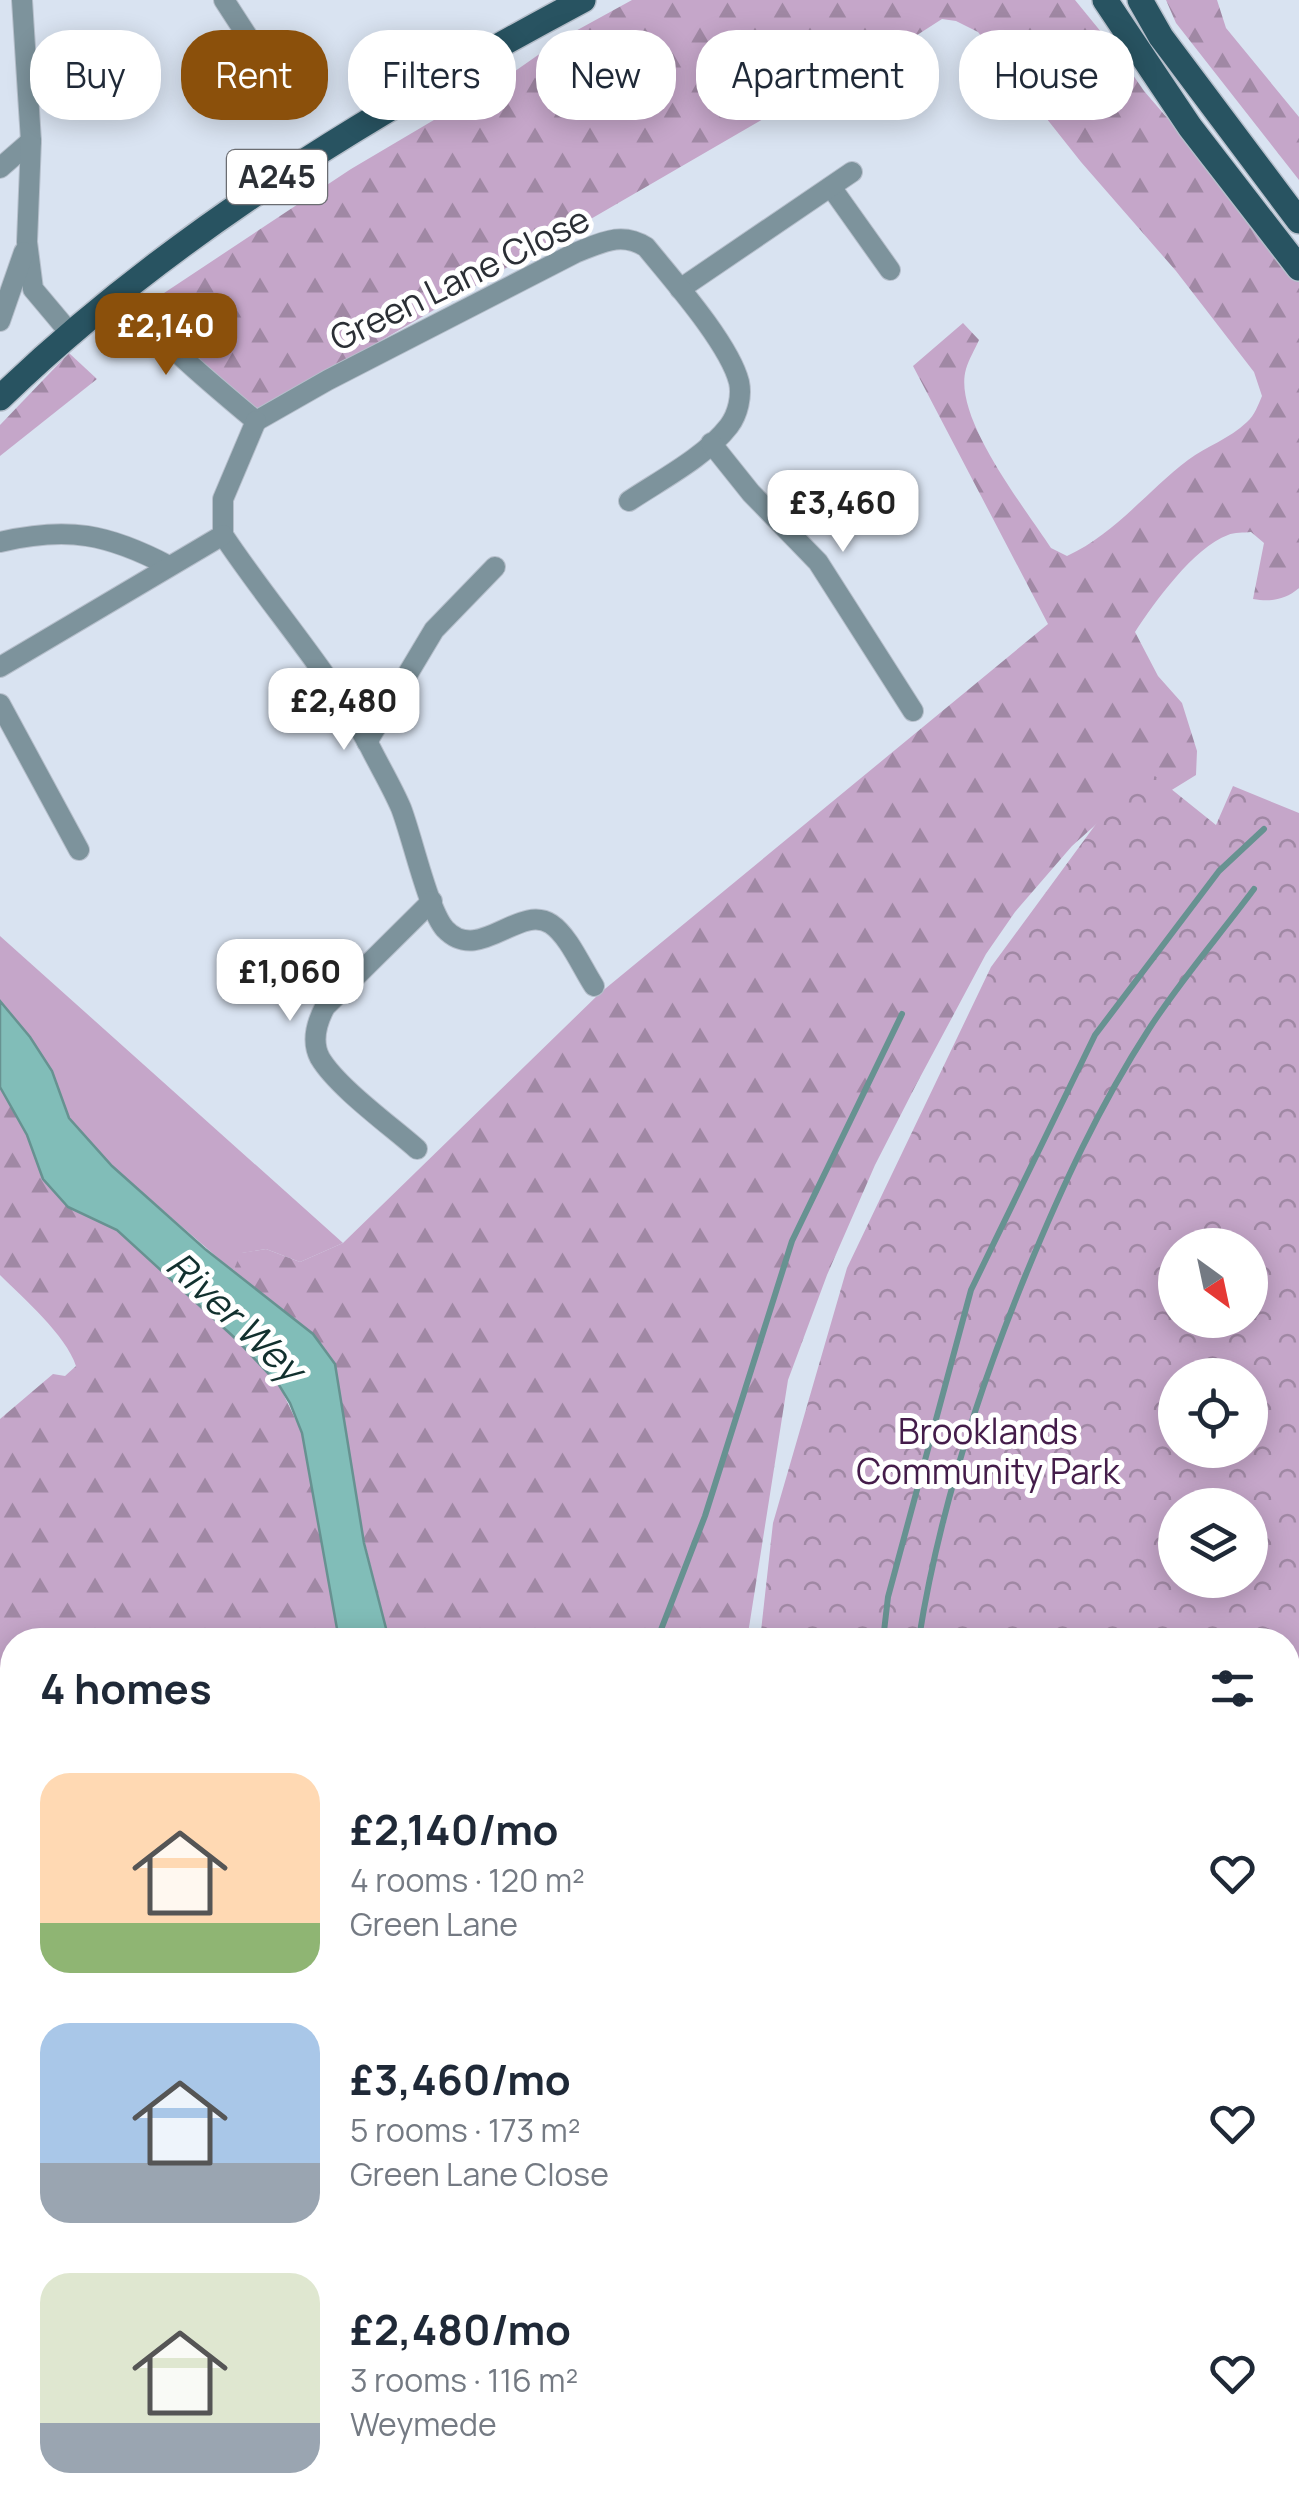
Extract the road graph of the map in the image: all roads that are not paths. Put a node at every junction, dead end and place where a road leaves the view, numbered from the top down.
1 (22, 0) edge
2 (224, 0) edge
3 (584, 0) edge
4 (1106, 0) edge
5 (1140, 0) edge
6 (244, 30) edge
7 (31, 141) junction
8 (0, 168) edge
9 (852, 172) dead end
10 (831, 187) junction
11 (1299, 222) edge
12 (28, 242) junction
13 (1299, 268) edge
14 (890, 270) dead end
15 (680, 290) junction
16 (122, 292) junction
17 (0, 321) edge
18 (70, 333) junction
19 (0, 398) edge
20 (256, 421) junction
21 (712, 443) junction
22 (629, 501) dead end
23 (223, 535) junction
24 (0, 542) edge
25 (169, 566) junction
26 (494, 567) dead end
27 (0, 667) edge
28 (0, 704) edge
29 (912, 712) dead end
30 (367, 742) junction
31 (80, 850) dead end
32 (432, 901) junction
33 (594, 986) dead end
34 (418, 1150) dead end

1 - 7 street
2 - 6 street
3 - 16 main road, A245
4 - 13 main road
5 - 11 main road
7 - 8 street
7 - 12 street
9 - 10 street
10 - 14 street
10 - 15 street
12 - 17 street
12 - 18 street
15 - 20 street, Green Lane Close
15 - 21 street, Green Lane Close
16 - 18 main road, A245
16 - 20 street
18 - 19 main road, A245
20 - 23 street
21 - 22 street, Green Lane Close
21 - 29 street
23 - 25 street
23 - 30 street
24 - 25 street
25 - 27 street
26 - 30 street
28 - 31 street
30 - 32 street
32 - 33 street
32 - 34 street

